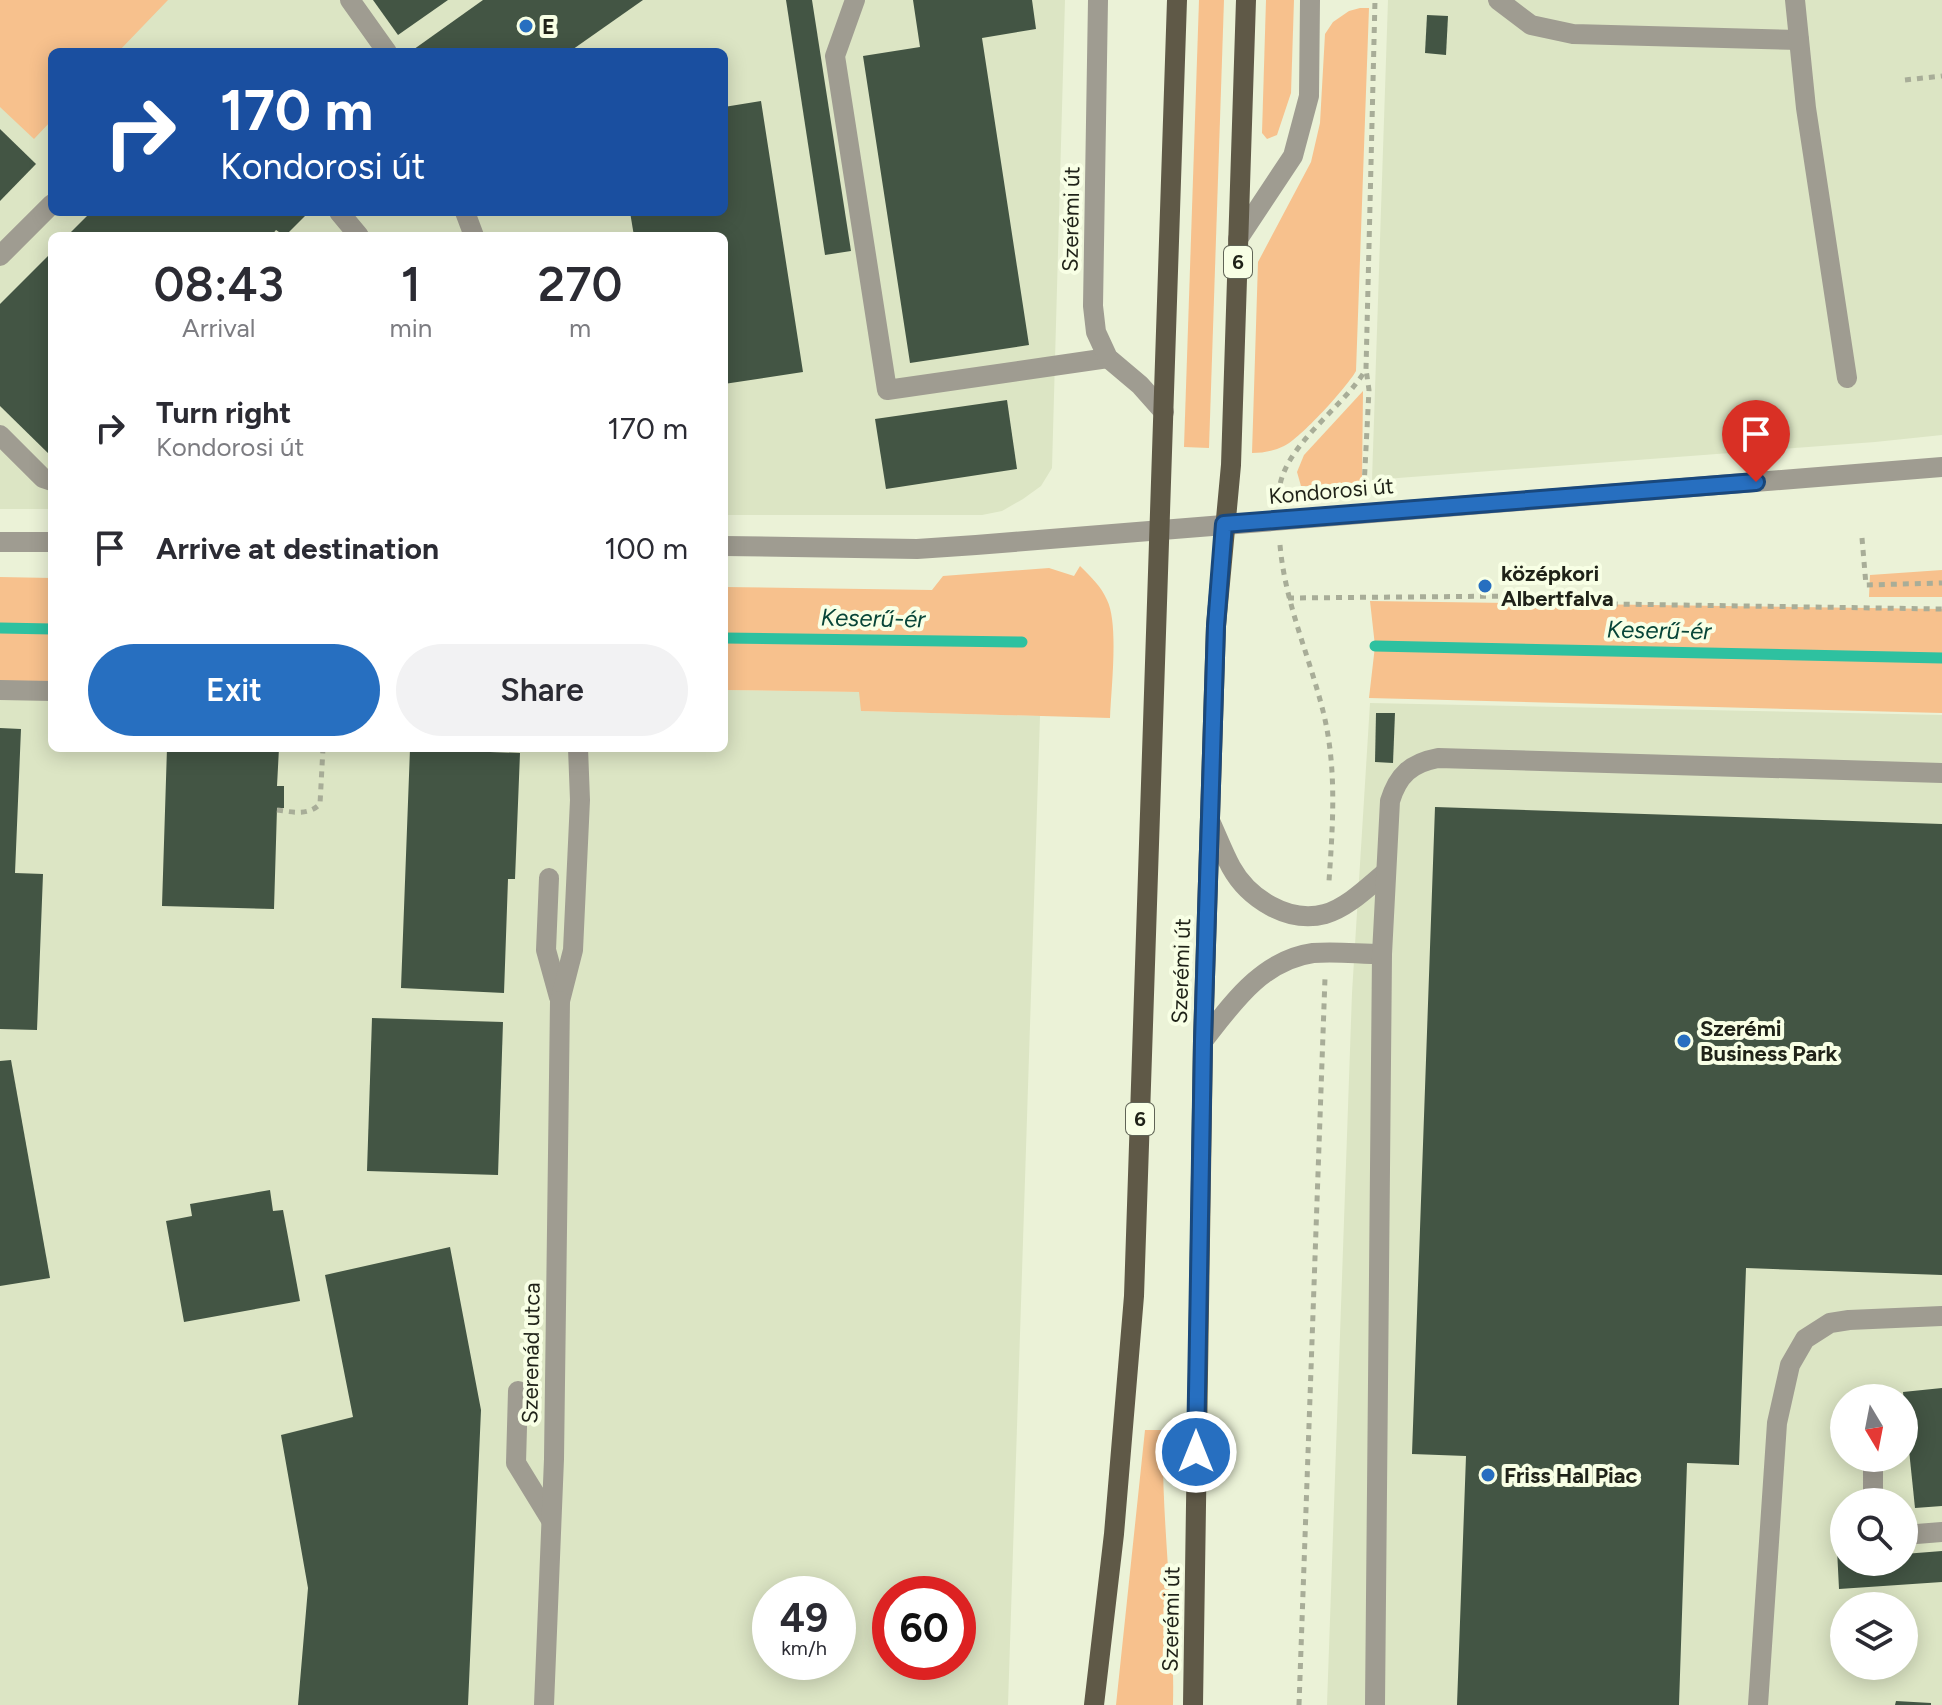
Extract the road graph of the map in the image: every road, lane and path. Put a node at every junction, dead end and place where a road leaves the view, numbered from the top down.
1 (350, 0) edge
2 (855, 0) edge
3 (1098, 0) edge
4 (1177, 0) edge
5 (1246, 0) edge
6 (1310, 0) edge
7 (1375, 0) edge
8 (1498, 0) edge
9 (1795, 0) edge
10 (1799, 40) junction
11 (384, 48) edge
12 (1942, 76) edge
13 (1905, 80) dead end
14 (48, 208) edge
15 (1238, 239) junction
16 (0, 256) edge
17 (1108, 358) junction
18 (1366, 369) junction
19 (1847, 378) dead end
20 (1164, 412) junction
21 (0, 435) edge
22 (1942, 467) edge
23 (48, 480) edge
24 (1364, 488) dead end
25 (1278, 490) dead end
26 (1224, 524) junction
27 (1161, 531) junction
28 (1862, 538) dead end
29 (0, 542) edge
30 (48, 542) edge
31 (728, 546) edge
32 (1281, 549) dead end
33 (1942, 583) edge
34 (1288, 598) junction
35 (1942, 609) edge
36 (0, 690) edge
37 (48, 691) edge
38 (323, 752) edge
39 (578, 752) edge
40 (1942, 773) edge
41 (277, 810) dead end
42 (1210, 821) junction
43 (1386, 872) junction
44 (549, 878) dead end
45 (1327, 913) junction
46 (1326, 953) junction
47 (1382, 954) junction
48 (560, 1001) junction
49 (1203, 1041) junction
50 (1942, 1316) edge
51 (518, 1391) dead end
52 (551, 1520) junction
53 (1942, 1532) edge
54 (1918, 1534) edge
55 (544, 1705) edge
56 (1094, 1705) edge
57 (1193, 1705) edge
58 (1299, 1705) edge
59 (1375, 1705) edge
60 (1758, 1705) edge

1 - 11 street
2 - 17 street
3 - 17 street, Szerémi út
4 - 20 main road, Szerémi út / 6
5 - 15 main road, Szerémi út / 6
6 - 15 street
7 - 18 path
8 - 10 street
9 - 10 street
10 - 19 street
12 - 13 path
14 - 16 street
15 - 26 main road, Szerémi út / 6
17 - 20 street
18 - 24 path
18 - 25 path
20 - 27 main road, Szerémi út / 6
21 - 23 street
22 - 26 street, Kondorosi út
26 - 27 street, Kondorosi út
26 - 42 main road, Szerémi út / 6
27 - 31 street, Kondorosi út
27 - 56 main road, Szerémi út / 6
28 - 33 path
29 - 30 street
32 - 34 path
34 - 35 path
34 - 45 path
36 - 37 street
38 - 41 path
39 - 48 street
40 - 43 street
42 - 45 street
42 - 49 main road, Szerémi út / 6
43 - 45 street
43 - 47 street
44 - 48 street
46 - 47 street
46 - 49 street
46 - 58 path
47 - 59 street
48 - 52 street, Szerenád utca
49 - 57 main road, Szerémi út / 6
50 - 60 street
51 - 52 street
52 - 55 street, Szerenád utca
53 - 54 street

